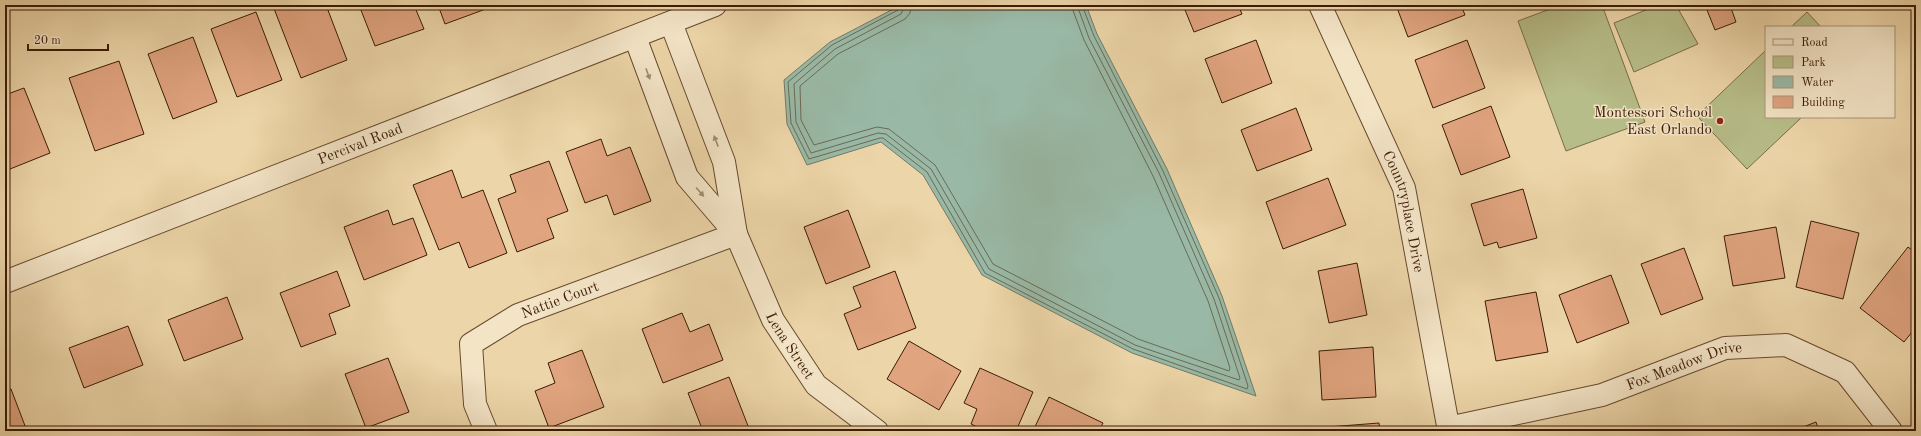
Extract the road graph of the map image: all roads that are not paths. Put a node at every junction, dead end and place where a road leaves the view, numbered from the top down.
1 (716, 5) edge
2 (1320, 5) edge
3 (671, 23) junction
4 (635, 37) junction
5 (736, 234) junction
6 (5, 282) edge
7 (1448, 430) edge
8 (486, 431) edge
9 (877, 431) edge
10 (1891, 431) edge

1 - 3 street, Percival Road
2 - 7 street, Countryplace Drive
3 - 4 street, Percival Road
5 -> 3 street, Lena Street
4 -> 5 street, Lena Street
4 - 6 street, Percival Road
5 - 8 street, Nattie Court
5 - 9 street, Lena Street
7 - 10 street, Fox Meadow Drive

